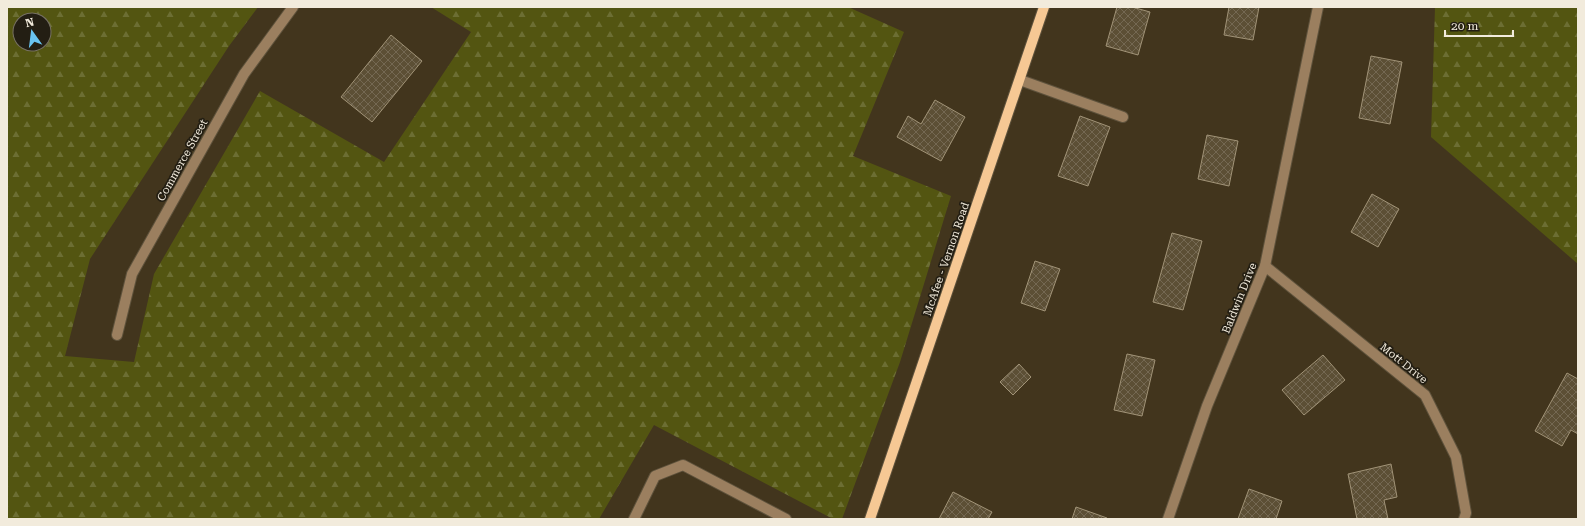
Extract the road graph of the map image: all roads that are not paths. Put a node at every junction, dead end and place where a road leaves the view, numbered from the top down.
1 (293, 7) edge
2 (1044, 7) edge
3 (1318, 7) edge
4 (1020, 80) junction
5 (1123, 117) dead end
6 (1265, 266) junction
7 (117, 335) dead end
8 (634, 519) edge
9 (786, 519) edge
10 (870, 519) edge
11 (1168, 519) edge
12 (1464, 519) edge

1 - 7 street, Commerce Street
2 - 4 main road, McAfee - Vernon Road
3 - 6 street, Baldwin Drive
4 - 5 street
4 - 10 main road, McAfee - Vernon Road
6 - 11 street, Baldwin Drive
6 - 12 street, Mott Drive
8 - 9 street

